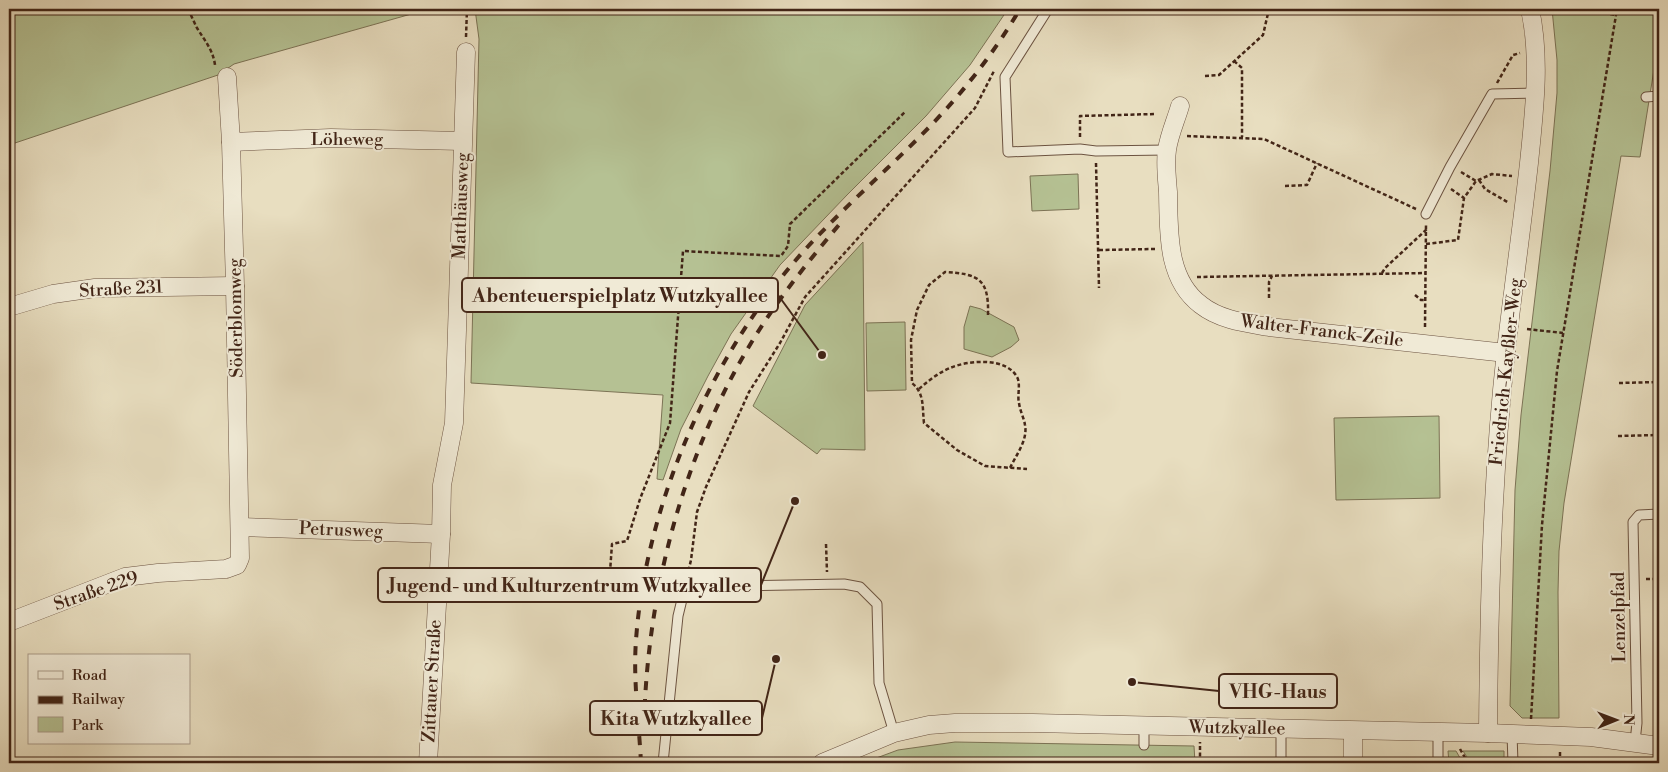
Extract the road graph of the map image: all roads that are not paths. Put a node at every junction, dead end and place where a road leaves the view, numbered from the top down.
1 (1048, 9) edge
2 (1530, 10) edge
3 (466, 52) road end
4 (222, 75) road end
5 (1535, 93) junction
6 (1659, 96) edge
7 (1646, 97) dead end
8 (1180, 106) dead end
9 (462, 141) junction
10 (231, 142) junction
11 (1167, 150) junction
12 (1426, 214) road end
13 (235, 286) junction
14 (9, 307) edge
15 (1506, 353) junction
16 (442, 509) joint
17 (1659, 514) edge
18 (241, 527) junction
19 (441, 534) junction
20 (240, 558) joint
21 (9, 622) edge
22 (1144, 726) junction
23 (1281, 730) junction
24 (1353, 731) junction
25 (1438, 732) junction
26 (894, 733) junction
27 (1488, 733) junction
28 (1512, 734) junction
29 (1635, 742) junction
30 (1144, 745) dead end
31 (1659, 746) edge
32 (827, 762) edge
33 (428, 763) edge
34 (663, 763) edge
35 (1281, 763) edge
36 (1353, 763) edge
37 (1438, 763) edge
38 (1513, 763) edge

1 - 11 lane
2 - 5 street, Friedrich-Kayßler-Weg
3 - 9 street, Matthäusweg
4 - 10 street, Söderblomweg
5 - 12 lane
5 - 15 street, Friedrich-Kayßler-Weg
6 - 7 lane
8 - 11 street, Walter-Franck-Zeile
9 - 10 street, Löheweg
9 - 16 street, Matthäusweg
10 - 13 street, Söderblomweg
11 - 15 street, Walter-Franck-Zeile
13 - 14 street, Straße 231
13 - 18 street, Söderblomweg
15 - 27 street, Friedrich-Kayßler-Weg
16 - 19 street, Zittauer Straße
17 - 29 lane, Lenzelpfad
18 - 19 street, Petrusweg
18 - 20 street, Söderblomweg
19 - 33 street, Zittauer Straße
20 - 21 street, Straße 229
22 - 23 street, Wutzkyallee
22 - 26 street, Wutzkyallee
22 - 30 lane
23 - 24 street, Wutzkyallee
23 - 35 lane
24 - 25 street, Wutzkyallee
24 - 36 street
25 - 27 street, Wutzkyallee
25 - 37 lane
26 - 32 street, Wutzkyallee
26 - 34 lane
27 - 28 street, Wutzkyallee
28 - 29 street, Wutzkyallee
28 - 38 lane
29 - 31 street, Wutzkyallee

